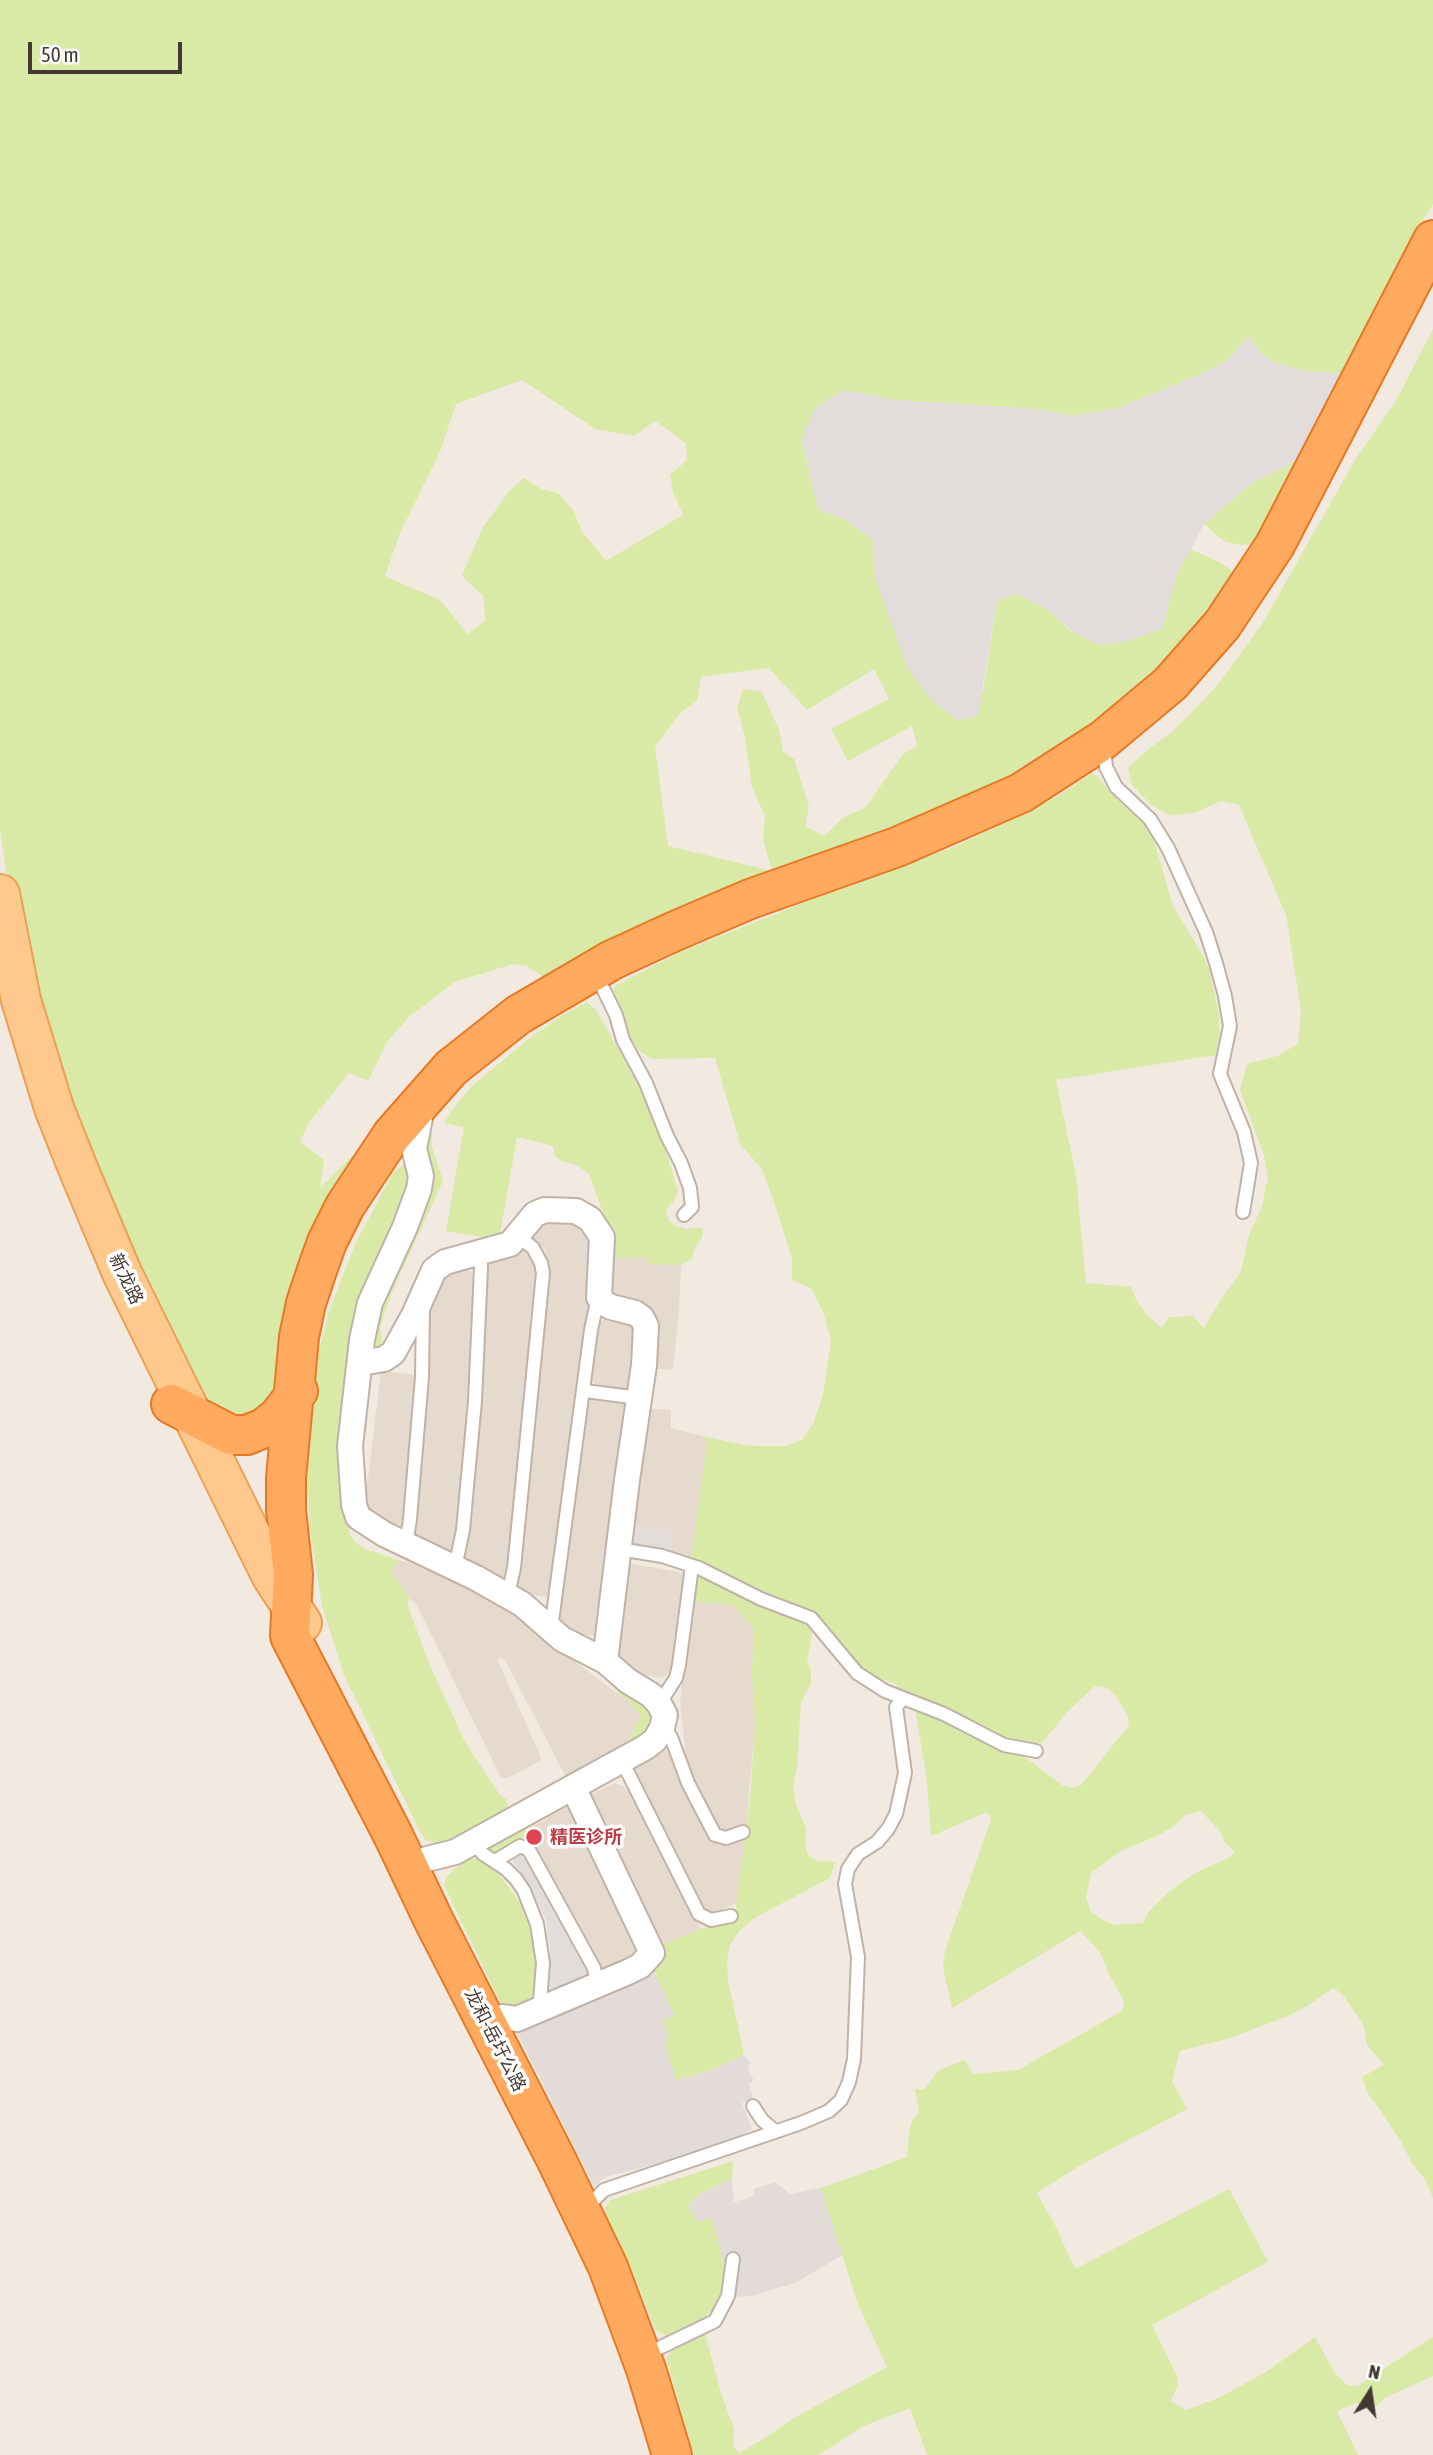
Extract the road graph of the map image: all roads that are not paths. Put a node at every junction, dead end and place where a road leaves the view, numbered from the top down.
1 (1433, 240) edge
2 (1433, 270) edge
3 (1104, 746) junction
4 (0, 894) edge
5 (0, 976) edge
6 (596, 976) junction
7 (416, 1114) junction
8 (1243, 1212) dead end
9 (684, 1215) dead end
10 (518, 1236) junction
11 (480, 1253) junction
12 (598, 1297) junction
13 (422, 1298) junction
14 (361, 1363) junction
15 (300, 1389) junction
16 (585, 1391) junction
17 (639, 1398) junction
18 (182, 1410) junction
19 (406, 1545) junction
20 (619, 1549) junction
21 (692, 1566) junction
22 (455, 1568) junction
23 (508, 1595) junction
24 (298, 1627) junction
25 (551, 1629) junction
26 (606, 1661) junction
27 (903, 1698) junction
28 (661, 1716) junction
29 (1036, 1751) dead end
30 (622, 1761) junction
31 (573, 1787) junction
32 (743, 1832) dead end
33 (473, 1842) junction
34 (426, 1860) junction
35 (495, 1861) junction
36 (731, 1916) dead end
37 (597, 1984) junction
38 (519, 2014) junction
39 (753, 2106) dead end
40 (775, 2131) junction
41 (593, 2202) junction
42 (733, 2259) dead end
43 (655, 2350) junction
44 (672, 2455) edge
45 (687, 2455) edge

1 - 3 highway
2 - 3 highway
3 - 6 highway
3 - 8 lane
4 - 18 main road, 新龙路
5 - 18 main road, 新龙路
6 - 7 highway
6 - 9 lane
7 - 14 street
7 - 15 highway
10 - 11 street
10 - 12 street
10 - 23 lane
11 - 13 street
11 - 22 lane
12 - 16 lane
12 - 17 street
13 - 14 street
13 - 19 lane
14 - 19 street
15 - 18 highway
15 - 24 highway
16 - 17 lane
16 - 25 lane
17 - 20 street
18 - 24 main road, 新龙路
19 - 22 street
20 - 21 lane
20 - 26 street
21 - 27 lane
21 - 28 lane
22 - 23 street
23 - 25 street
24 - 34 highway, 龙和-岳圩公路
24 - 44 highway, 龙和-岳圩公路
25 - 26 street
26 - 28 street
27 - 29 lane
27 - 40 lane
28 - 30 street
28 - 32 lane
30 - 31 street
30 - 36 lane
31 - 33 street
31 - 37 street
33 - 34 street
33 - 35 lane
34 - 38 highway, 龙和-岳圩公路
35 - 37 lane
35 - 38 lane
37 - 38 street
38 - 41 highway, 龙和-岳圩公路
39 - 40 lane
40 - 41 lane
41 - 43 highway, 龙和-岳圩公路
42 - 43 lane
43 - 45 highway, 龙和-岳圩公路

